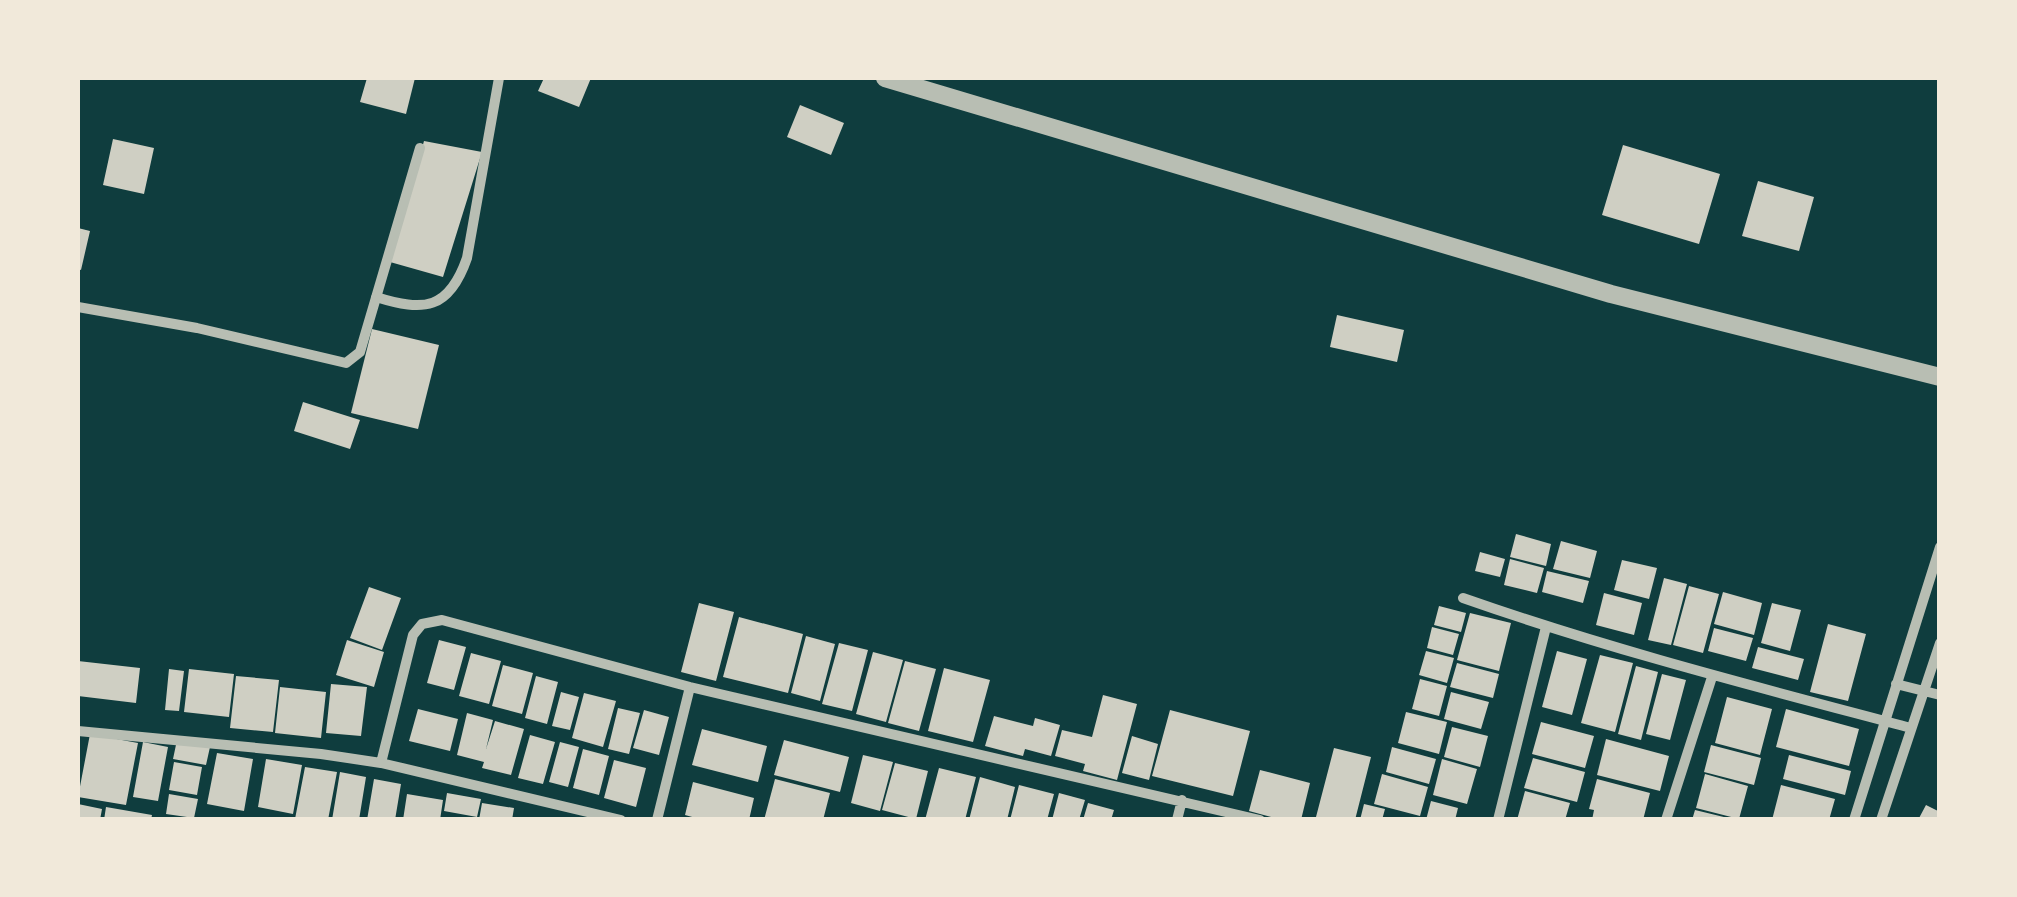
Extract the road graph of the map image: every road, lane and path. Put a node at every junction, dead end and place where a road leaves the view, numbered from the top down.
1 (498, 78) edge
2 (885, 78) edge
3 (420, 148) dead end
4 (376, 297) junction
5 (78, 307) edge
6 (1940, 377) edge
7 (1940, 547) edge
8 (1464, 598) dead end
9 (1546, 627) junction
10 (1940, 644) edge
11 (1712, 677) junction
12 (1896, 684) junction
13 (690, 688) junction
14 (1924, 690) junction
15 (1940, 695) edge
16 (1884, 721) junction
17 (1912, 728) junction
18 (78, 731) edge
19 (381, 763) junction
20 (1182, 800) junction
21 (620, 820) edge
22 (656, 820) edge
23 (1177, 820) edge
24 (1260, 820) edge
25 (1498, 820) edge
26 (1666, 820) edge
27 (1854, 820) edge
28 (1881, 820) edge

1 - 4 street
2 - 6 street
3 - 4 street
4 - 5 street
7 - 12 street
8 - 9 street
9 - 11 street
9 - 25 street
10 - 14 street
11 - 16 street
11 - 26 street
12 - 14 street
12 - 16 street
13 - 19 street
13 - 20 street
13 - 22 street
14 - 15 street
14 - 17 street
16 - 17 street
16 - 27 street
17 - 28 street
18 - 19 street
19 - 21 street
20 - 23 street
20 - 24 street

